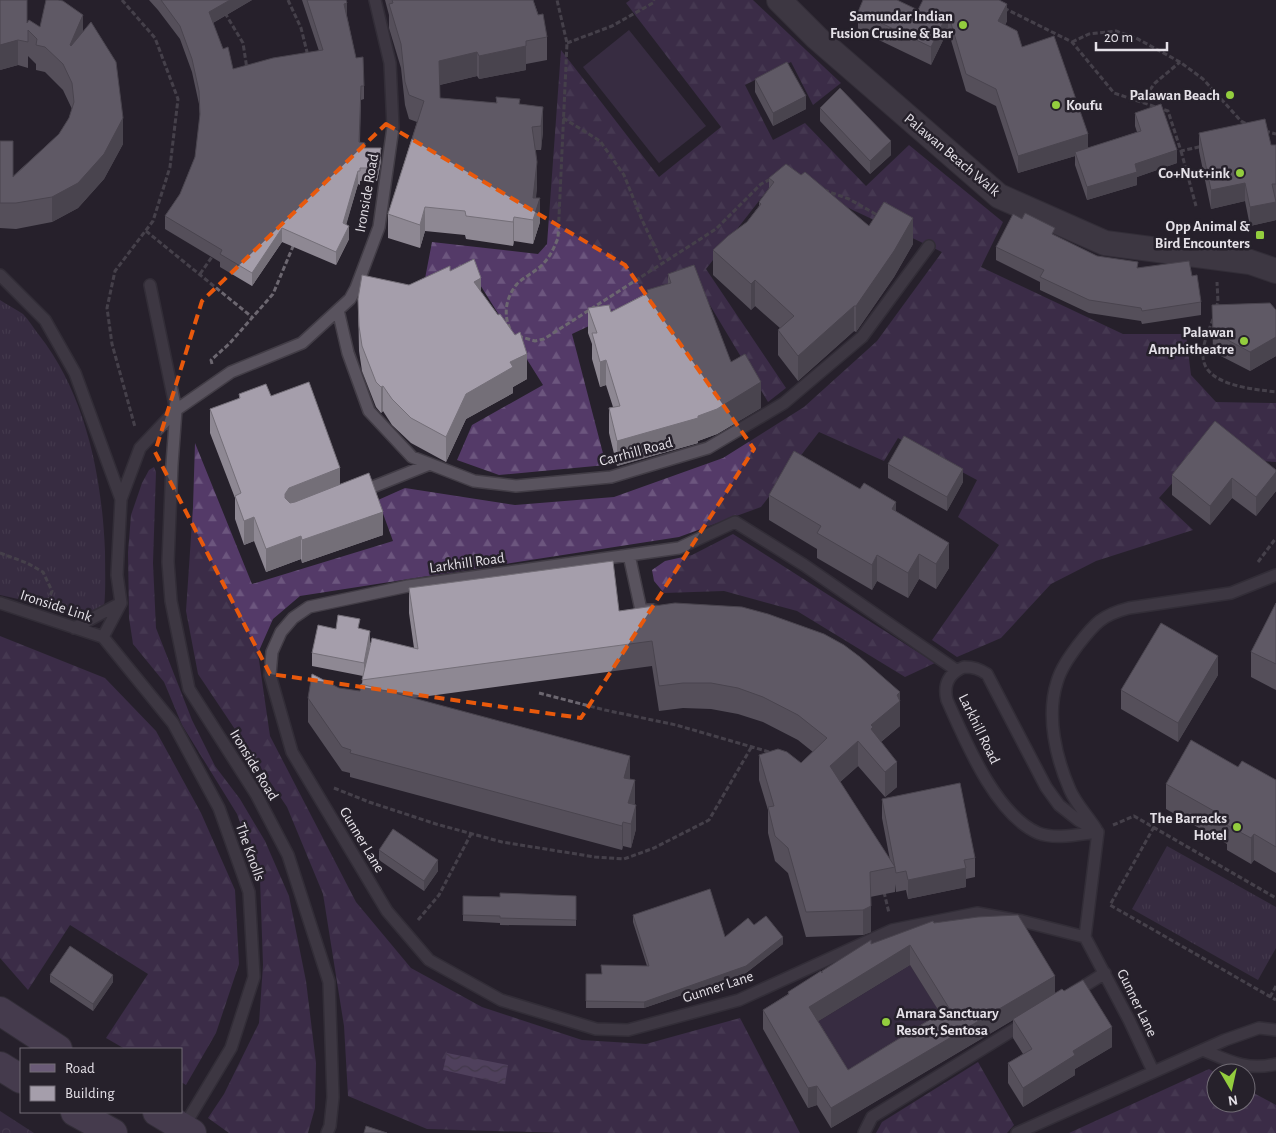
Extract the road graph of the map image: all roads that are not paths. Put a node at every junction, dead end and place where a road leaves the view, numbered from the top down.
1 (375, 0) edge
2 (779, 0) edge
3 (929, 246) dead end
4 (1276, 271) edge
5 (0, 275) edge
6 (150, 286) dead end
7 (338, 310) junction
8 (176, 410) junction
9 (430, 464) junction
10 (348, 497) edge
11 (121, 499) junction
12 (629, 555) junction
13 (1276, 575) edge
14 (0, 603) edge
15 (121, 603) junction
16 (668, 609) edge
17 (74, 628) junction
18 (103, 638) junction
19 (956, 670) junction
20 (307, 777) joint
21 (1098, 832) junction
22 (1085, 937) junction
23 (1105, 973) junction
24 (1063, 999) edge
25 (0, 1011) edge
26 (1038, 1014) edge
27 (1276, 1030) edge
28 (56, 1048) edge
29 (1202, 1050) junction
30 (1276, 1064) edge
31 (0, 1066) edge
32 (1153, 1071) junction
33 (20, 1078) edge
34 (77, 1113) edge
35 (159, 1113) edge
36 (1034, 1129) edge
37 (187, 1130) edge
38 (113, 1133) edge
39 (327, 1133) edge
40 (864, 1133) edge
41 (1017, 1133) edge

1 - 7 lane, Ironside Road
2 - 4 street, Palawan Beach Walk
3 - 9 lane, Carrhill Road
5 - 11 lane, Ironside Road
6 - 8 lane
7 - 8 lane, Ironside Road
7 - 9 lane, Carrhill Road
8 - 11 lane, Ironside Road
8 - 39 lane, Ironside Road
9 - 10 lane
11 - 15 lane, Ironside Road
12 - 16 lane
12 - 19 lane, Larkhill Road
12 - 20 lane, Larkhill Road
13 - 21 lane
14 - 17 lane, Ironside Link
15 - 17 lane
15 - 18 lane
17 - 18 lane, Ironside Link
18 - 37 lane, The Knolls
19 - 21 lane
19 - 21 lane, Larkhill Road
20 - 22 lane, Gunner Lane
21 - 22 lane
22 - 23 lane, Gunner Lane
23 - 24 lane
23 - 32 lane, Gunner Lane
25 - 28 street
26 - 40 lane
27 - 29 lane
29 - 30 lane
29 - 32 lane
31 - 33 street
32 - 36 lane
34 - 38 street
35 - 37 street
36 - 41 lane

